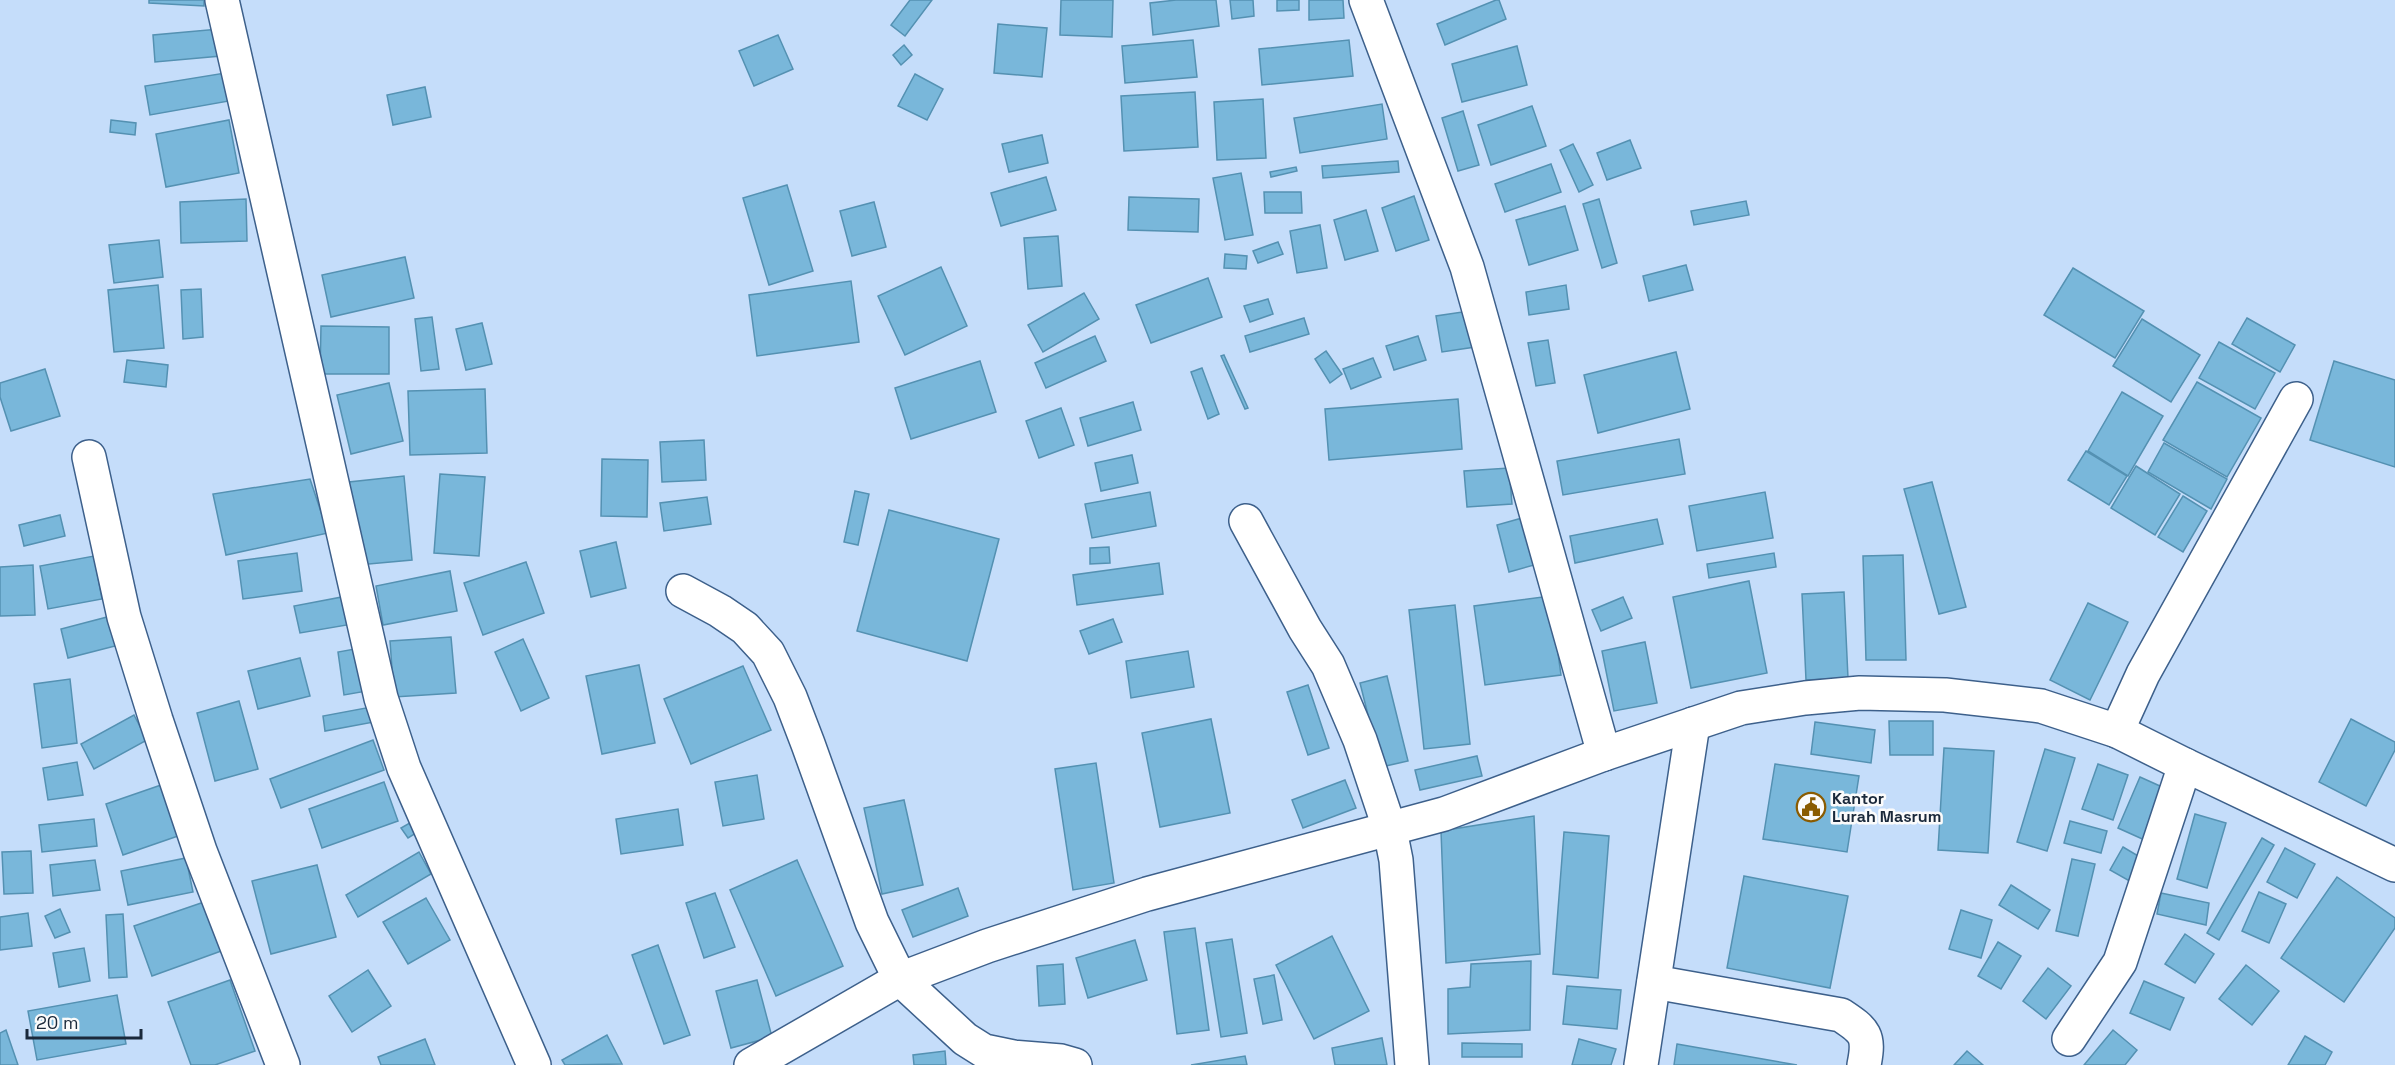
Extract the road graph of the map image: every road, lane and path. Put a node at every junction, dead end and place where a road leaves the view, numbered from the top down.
1 (222, 0) edge
2 (1366, 0) edge
3 (2296, 399) dead end
4 (89, 457) dead end
5 (1246, 521) dead end
6 (683, 591) dead end
7 (1693, 724) junction
8 (2117, 731) junction
9 (1604, 754) junction
10 (2185, 765) junction
11 (1390, 830) junction
12 (2395, 865) edge
13 (900, 979) junction
14 (1654, 982) junction
15 (2069, 1039) dead end
16 (282, 1065) edge
17 (534, 1065) edge
18 (751, 1065) edge
19 (1075, 1065) edge
20 (1412, 1065) edge
21 (1641, 1065) edge
22 (1864, 1065) edge

1 - 17 street
2 - 9 street
3 - 8 street
4 - 16 street
5 - 11 street
6 - 13 street
7 - 8 street
7 - 9 street
7 - 14 street
8 - 10 street
9 - 11 street
10 - 12 street
10 - 15 street
11 - 13 street
11 - 20 street
13 - 18 street
13 - 19 street
14 - 21 street
14 - 22 street

